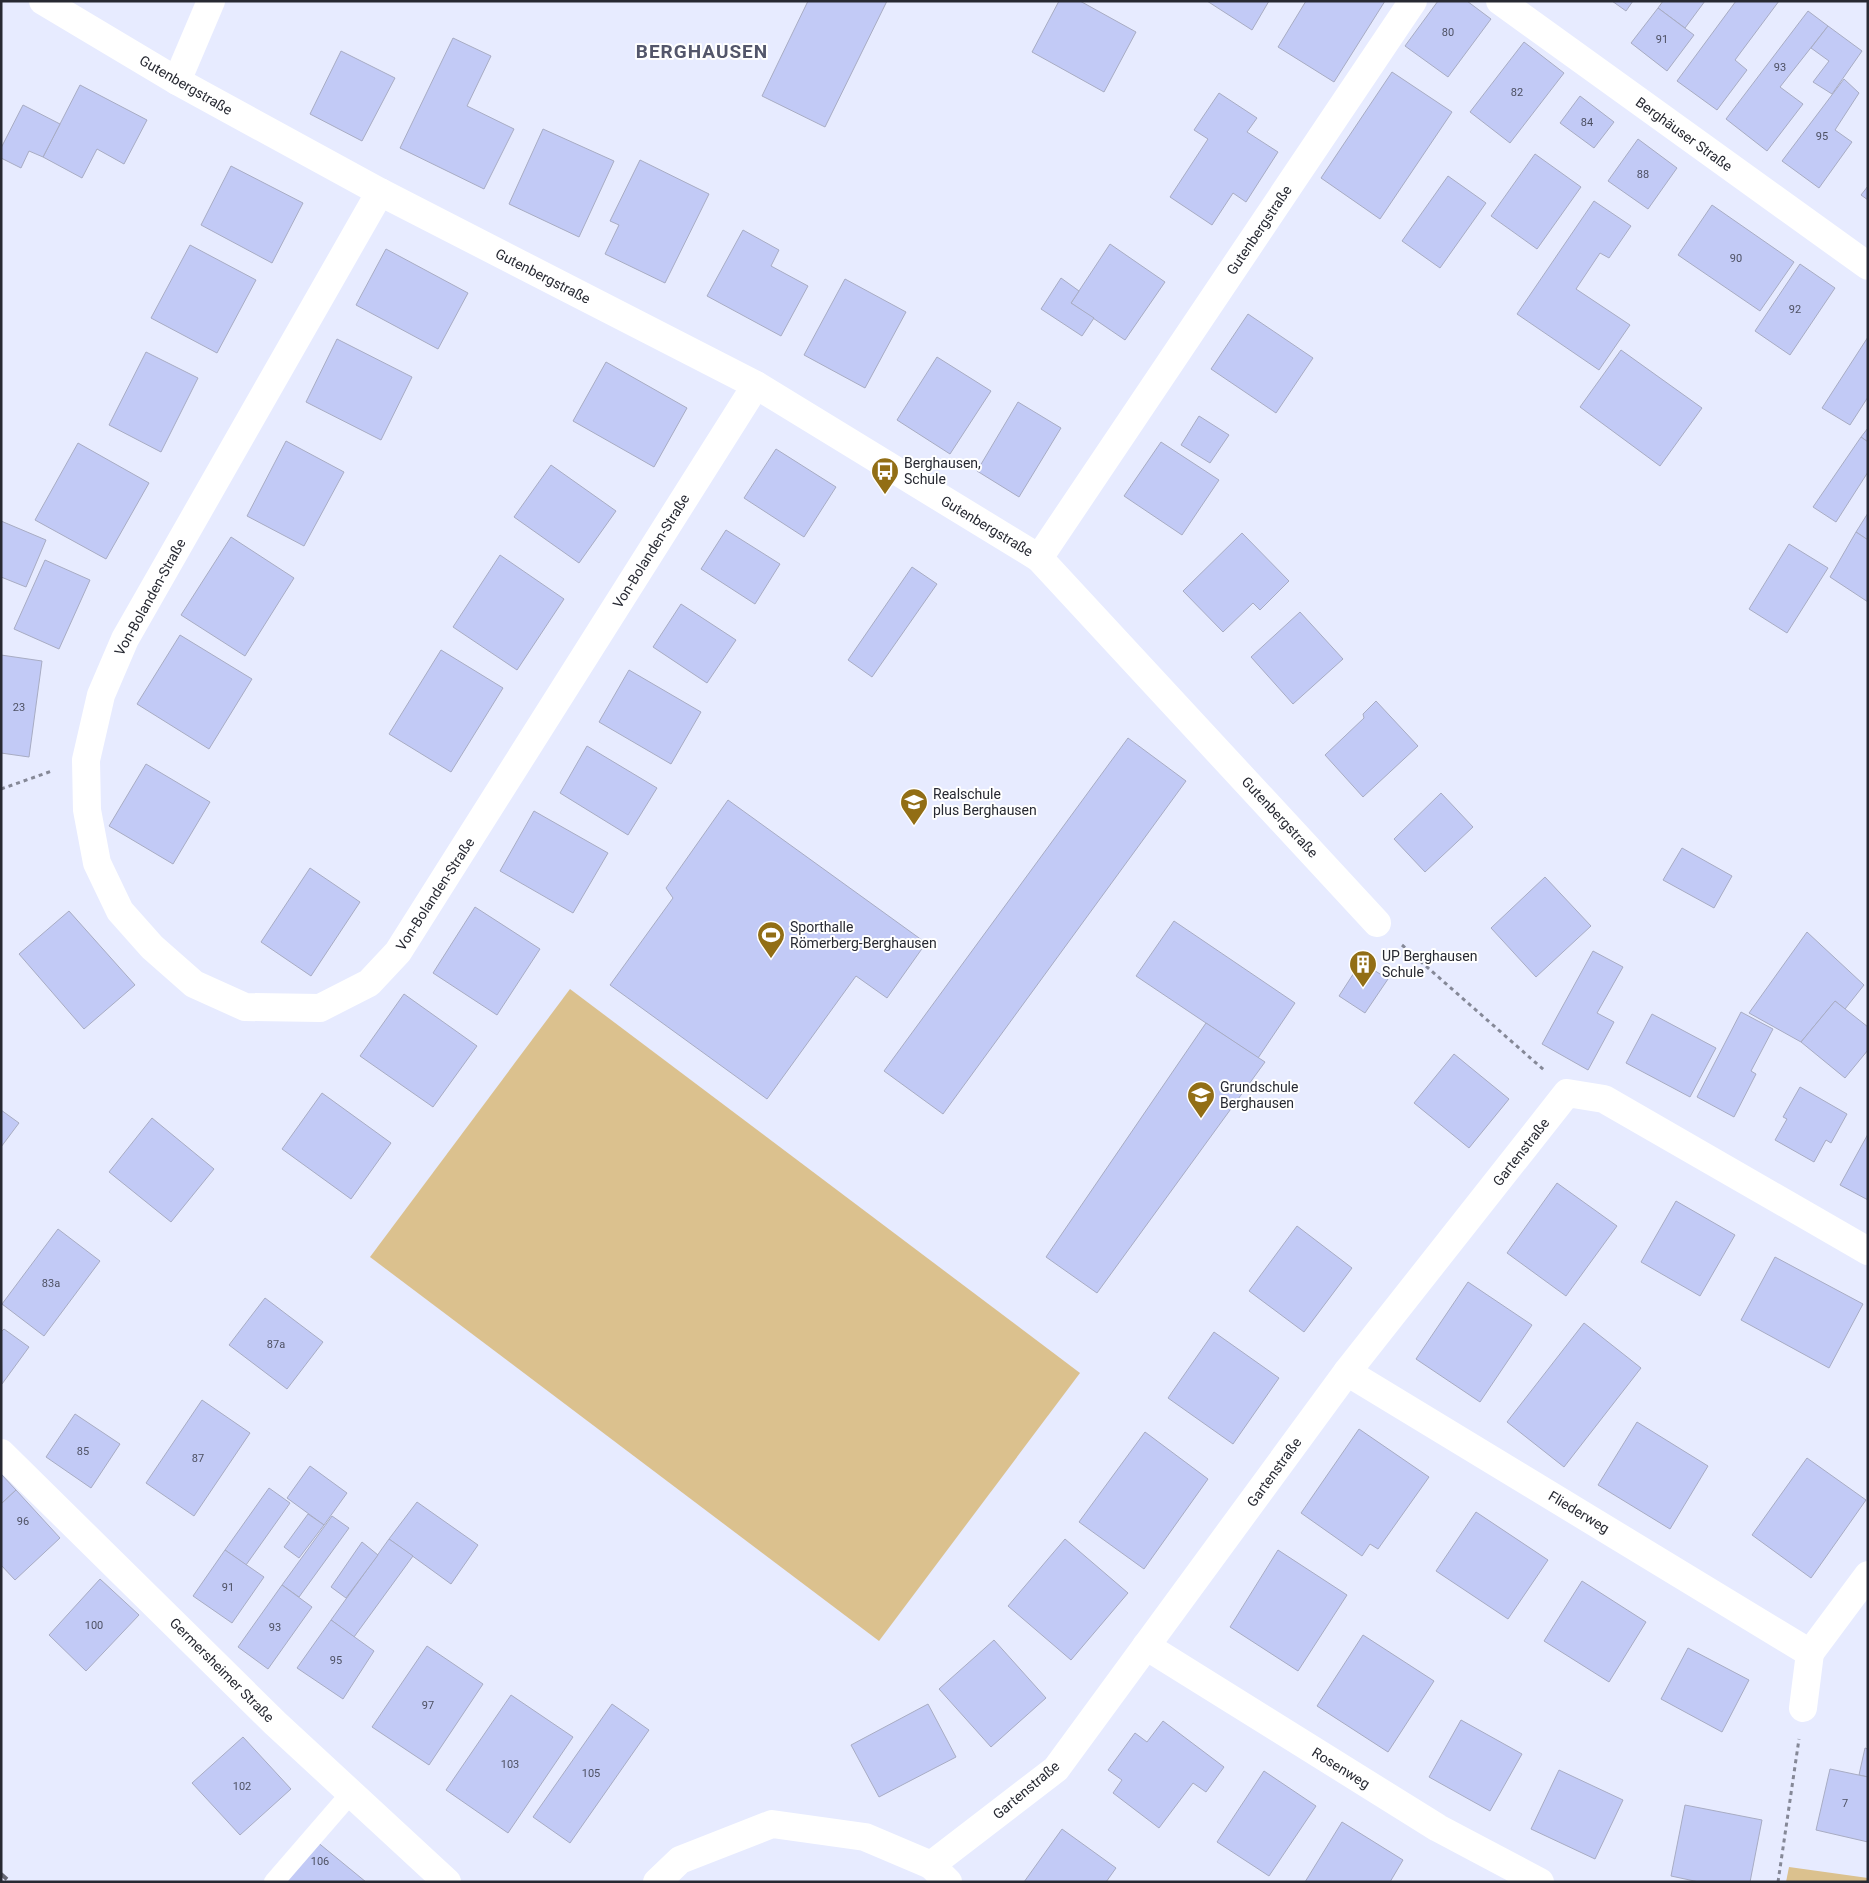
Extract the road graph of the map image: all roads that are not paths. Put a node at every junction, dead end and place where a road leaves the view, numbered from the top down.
1 (43, 1) edge
2 (211, 1) edge
3 (1413, 1) edge
4 (1500, 1) edge
5 (177, 81) junction
6 (380, 192) junction
7 (1868, 266) edge
8 (756, 386) junction
9 (1039, 558) junction
10 (1377, 923) road end
11 (1868, 1251) edge
12 (1348, 1372) junction
13 (1, 1453) edge
14 (1868, 1575) edge
15 (1146, 1646) junction
16 (1810, 1652) junction
17 (1803, 1708) road end
18 (351, 1793) junction
19 (940, 1874) edge
20 (274, 1882) edge
21 (447, 1882) edge
22 (657, 1882) edge
23 (1540, 1882) edge

1 - 5 street, Gutenbergstraße
2 - 5 street
3 - 9 street, Gutenbergstraße
4 - 7 street, Berghäuser Straße
5 - 6 street, Gutenbergstraße
6 - 8 street, Gutenbergstraße
6 - 8 street, Von-Bolanden-Straße
8 - 9 street, Gutenbergstraße
9 - 10 street, Gutenbergstraße
11 - 12 street, Gartenstraße
12 - 15 street, Gartenstraße
12 - 16 street, Fliederweg
13 - 18 street, Germersheimer Straße
14 - 16 street
15 - 19 street, Gartenstraße
15 - 23 street, Rosenweg
16 - 17 street
18 - 20 lane
18 - 21 street, Germersheimer Straße
19 - 22 street, Gartenstraße

